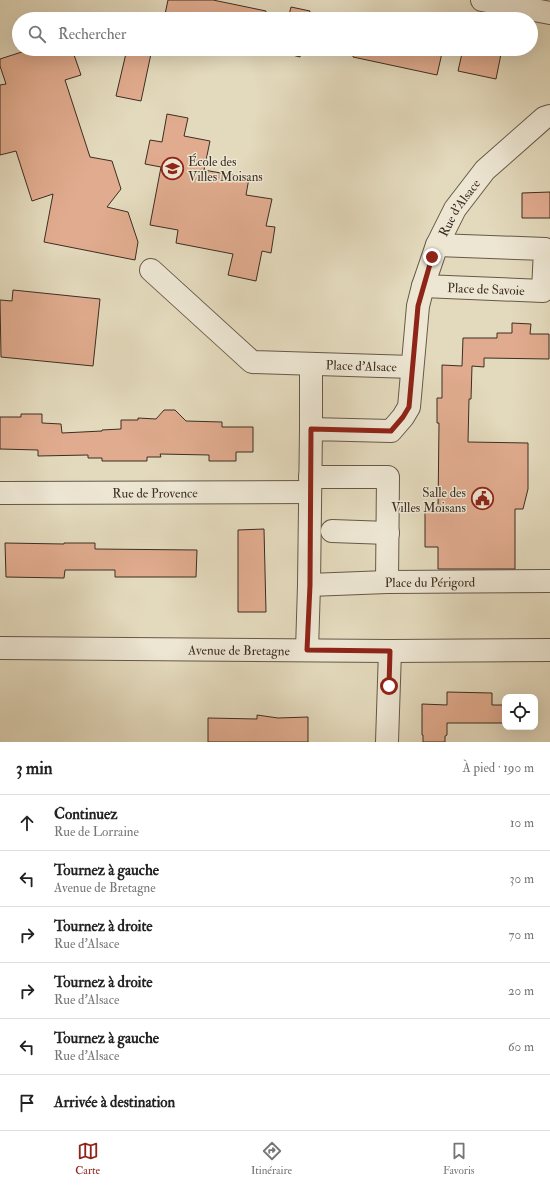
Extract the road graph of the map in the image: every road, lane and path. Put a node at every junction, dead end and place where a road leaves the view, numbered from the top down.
1 (482, 0) edge
2 (550, 13) edge
3 (550, 116) edge
4 (437, 245) junction
5 (151, 270) dead end
6 (423, 286) junction
7 (547, 292) edge
8 (311, 365) junction
9 (412, 368) junction
10 (311, 429) junction
11 (310, 485) junction
12 (0, 493) edge
13 (332, 531) dead end
14 (388, 533) junction
15 (550, 581) edge
16 (387, 582) junction
17 (310, 585) junction
18 (0, 648) edge
19 (307, 650) junction
20 (550, 650) edge
21 (390, 651) junction
22 (387, 742) edge

1 - 2 street
3 - 4 street, Rue d'Alsace
4 - 6 street, Rue d'Alsace
4 - 7 street, Place de Savoie
5 - 8 street, Place d'Alsace
6 - 7 street, Place de Savoie
6 - 9 street, Rue d'Alsace
8 - 9 street, Place d'Alsace
8 - 10 street, Place d'Alsace
9 - 10 street, Rue d'Alsace
10 - 11 street
11 - 12 street, Rue de Provence
11 - 14 street, Rue de Provence
11 - 17 street
13 - 14 street
14 - 16 street
15 - 16 street, Place du Périgord
16 - 17 street, Place du Périgord
17 - 19 street
18 - 19 street, Avenue de Bretagne
19 - 21 street, Avenue de Bretagne
20 - 21 street, Avenue de Bretagne
21 - 22 street

